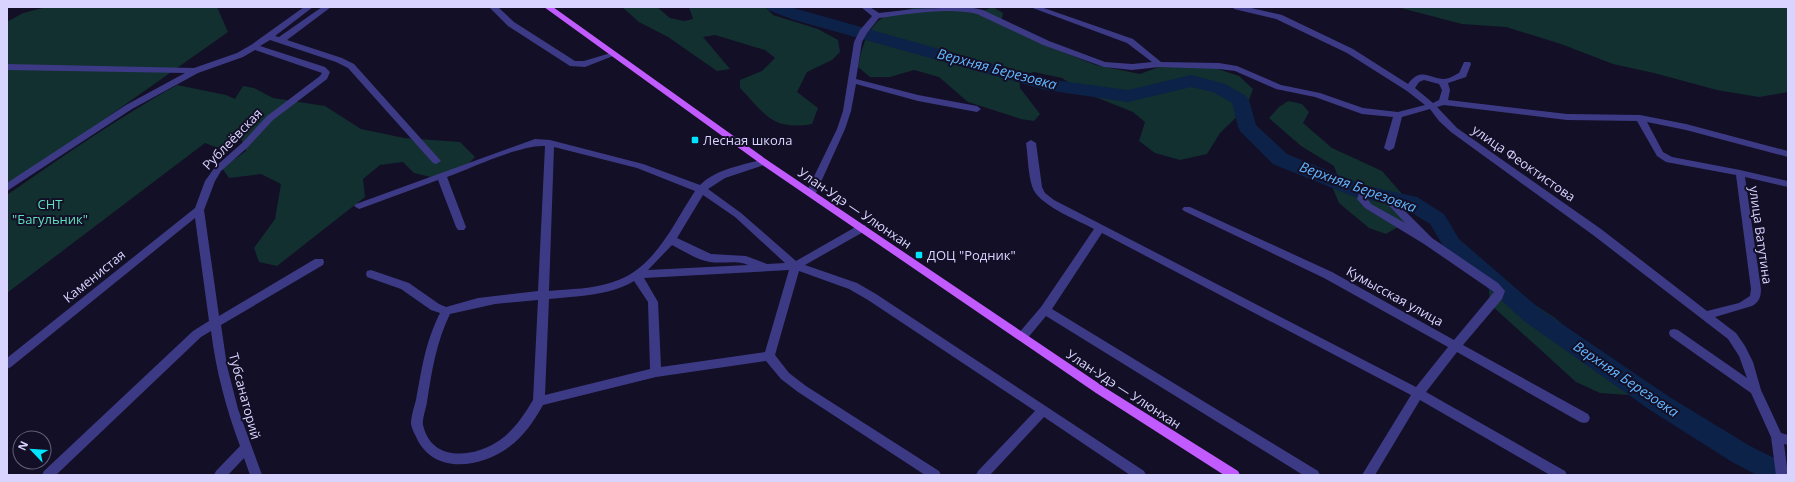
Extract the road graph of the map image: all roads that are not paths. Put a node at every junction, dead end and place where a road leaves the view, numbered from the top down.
1 (309, 7) edge
2 (327, 7) edge
3 (493, 7) edge
4 (548, 7) edge
5 (865, 7) edge
6 (892, 7) edge
7 (1034, 7) edge
8 (1237, 7) edge
9 (877, 16) junction
10 (270, 36) junction
11 (281, 40) junction
12 (254, 47) junction
13 (1145, 52) junction
14 (614, 54) junction
15 (1159, 64) junction
16 (1467, 64) dead end
17 (7, 66) edge
18 (1132, 67) junction
19 (196, 71) junction
20 (852, 80) junction
21 (1443, 82) junction
22 (1410, 89) junction
23 (1443, 102) junction
24 (1432, 106) junction
25 (977, 109) dead end
26 (1398, 115) junction
27 (1640, 118) junction
28 (550, 143) junction
29 (1031, 143) dead end
30 (1389, 148) dead end
31 (1788, 154) edge
32 (436, 161) dead end
33 (764, 162) junction
34 (1740, 173) junction
35 (441, 175) junction
36 (1788, 184) edge
37 (7, 188) edge
38 (701, 189) junction
39 (811, 193) junction
40 (360, 206) dead end
41 (1187, 209) dead end
42 (199, 210) junction
43 (1101, 227) junction
44 (461, 228) dead end
45 (862, 228) junction
46 (672, 240) junction
47 (1428, 241) junction
48 (319, 262) dead end
49 (795, 266) junction
50 (767, 268) junction
51 (371, 274) dead end
52 (636, 274) junction
53 (544, 296) junction
54 (1046, 310) junction
55 (446, 311) junction
56 (1707, 315) junction
57 (215, 323) junction
58 (1674, 333) dead end
59 (1022, 337) junction
60 (1455, 346) junction
61 (769, 356) junction
62 (7, 364) edge
63 (656, 372) junction
64 (1755, 390) junction
65 (1418, 393) junction
66 (539, 401) junction
67 (1043, 410) junction
68 (1584, 418) dead end
69 (1782, 438) edge
70 (245, 449) junction
71 (48, 475) edge
72 (220, 475) edge
73 (256, 475) edge
74 (935, 475) edge
75 (982, 475) edge
76 (1140, 475) edge
77 (1234, 475) edge
78 (1314, 475) edge
79 (1368, 475) edge
80 (1562, 475) edge
81 (1782, 475) edge

1 - 10 street
2 - 11 street
3 - 14 street
4 - 14 main road, Улан-Удэ — Улюнхан
5 - 9 street
6 - 9 street
7 - 13 street
8 - 22 street, улица Феоктистова
9 - 18 street
9 - 20 street
10 - 11 street
10 - 12 street
11 - 32 street
12 - 19 street
12 - 42 street, Рублеёвская
13 - 15 street
13 - 18 street
14 - 33 main road, Улан-Удэ — Улюнхан
15 - 18 street
15 - 26 street
16 - 21 street
17 - 19 street
19 - 37 street
20 - 25 street
20 - 39 street
21 - 22 street
21 - 23 street
22 - 24 street, улица Феоктистова
23 - 24 street
23 - 27 street
24 - 26 street
24 - 56 street, улица Феоктистова
26 - 30 street
27 - 31 street
27 - 34 street
28 - 35 street
28 - 38 street
28 - 53 street
29 - 43 street
33 - 38 street
33 - 39 main road, Улан-Удэ — Улюнхан
34 - 36 street, улица Ватутина
34 - 56 street, улица Ватутина
35 - 40 street
35 - 44 street
38 - 46 street
38 - 49 street
39 - 45 main road, Улан-Удэ — Улюнхан
41 - 60 street, Кумысская улица
42 - 57 street, Рублеёвская
42 - 62 street, Каменистая
43 - 54 street
43 - 65 street
45 - 49 street
45 - 59 main road, Улан-Удэ — Улюнхан
46 - 50 street
46 - 52 street
47 - 47 street
47 - 60 street
48 - 57 street
49 - 50 street
49 - 61 street
49 - 67 street
50 - 52 street
51 - 55 street
52 - 53 street
52 - 63 street
53 - 55 street
53 - 66 street
54 - 59 street
54 - 78 street
55 - 66 street
56 - 64 street, улица Феоктистова
57 - 70 street, Тубсанаторий
57 - 71 street
58 - 64 street, улица Феоктистова
59 - 77 main road, Улан-Удэ — Улюнхан
60 - 65 street
60 - 68 street, Кумысская улица
61 - 63 street
61 - 74 street
63 - 66 street
64 - 69 street, улица Феоктистова
65 - 79 street
65 - 80 street
67 - 75 street
67 - 76 street
69 - 81 street, улица Феоктистова
70 - 72 street
70 - 73 street, Тубсанаторий

